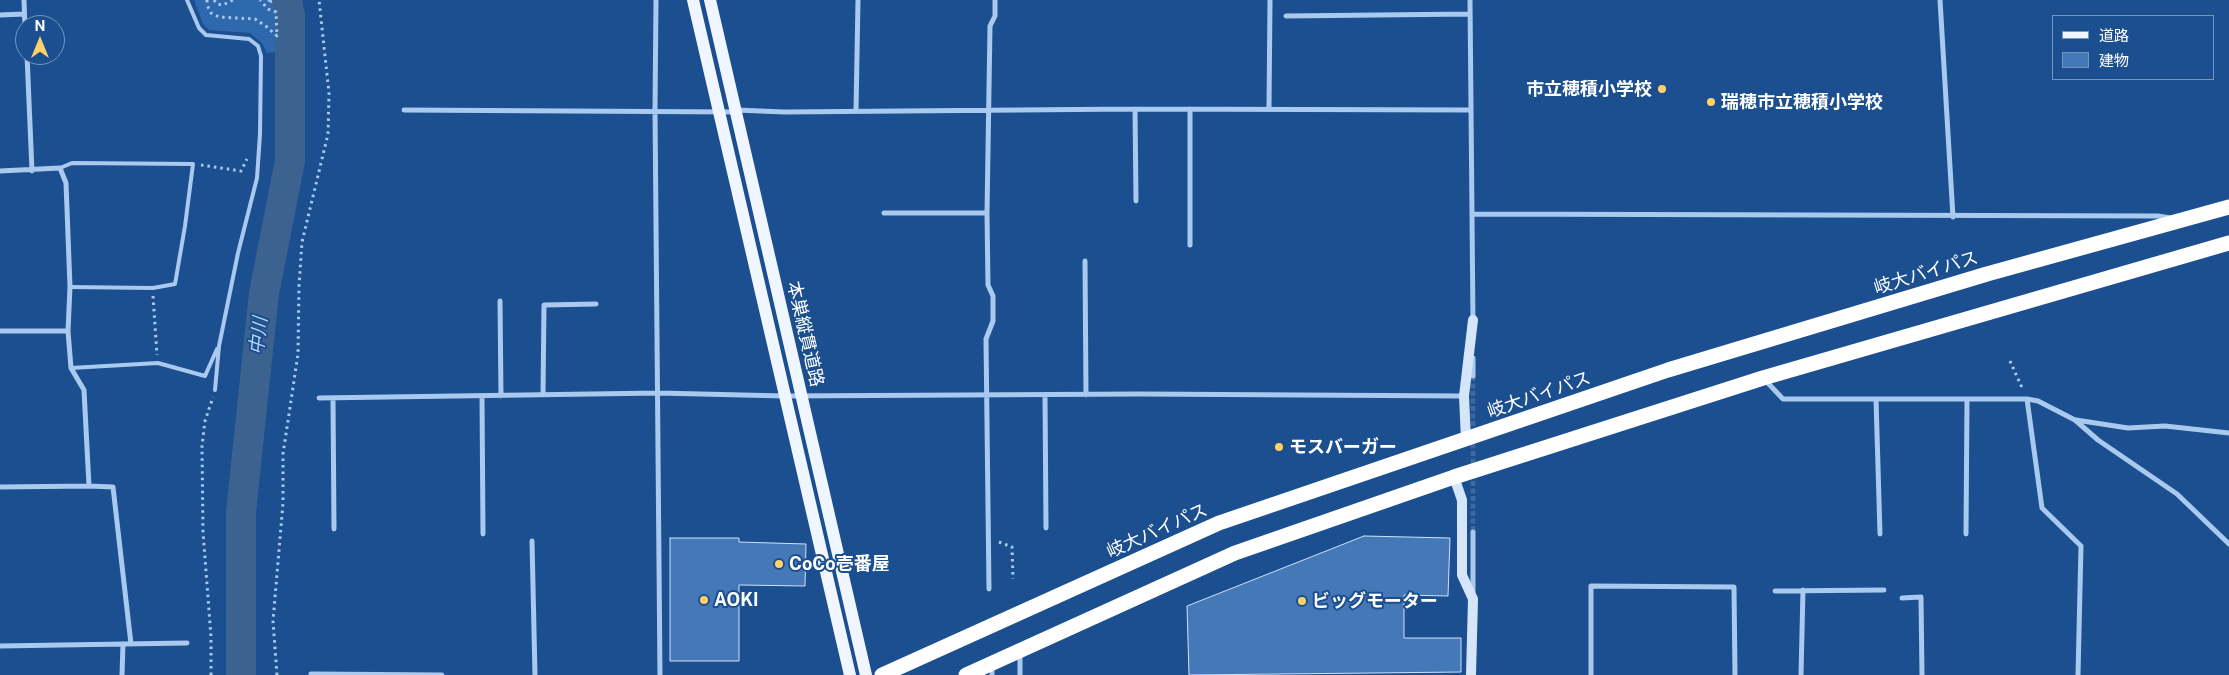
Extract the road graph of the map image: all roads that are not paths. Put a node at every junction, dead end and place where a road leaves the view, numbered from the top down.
1 (24, 0) edge
2 (187, 0) edge
3 (656, 0) edge
4 (693, 0) edge
5 (710, 0) edge
6 (858, 0) edge
7 (995, 0) edge
8 (1270, 0) edge
9 (1470, 0) edge
10 (1940, 0) edge
11 (24, 14) joint
12 (1470, 14) junction
13 (0, 15) edge
14 (1286, 16) dead end
15 (27, 65) edge
16 (1134, 109) junction
17 (1190, 109) junction
18 (1269, 109) junction
19 (404, 110) dead end
20 (655, 110) junction
21 (988, 110) junction
22 (1471, 110) junction
23 (734, 111) junction
24 (856, 111) junction
25 (718, 113) junction
26 (60, 168) junction
27 (0, 171) edge
28 (32, 171) junction
29 (1136, 201) dead end
30 (2229, 207) edge
31 (884, 213) dead end
32 (987, 213) junction
33 (1472, 214) junction
34 (1953, 217) junction
35 (2183, 220) junction
36 (2229, 243) edge
37 (1190, 245) dead end
38 (1085, 261) dead end
39 (70, 287) junction
40 (500, 301) dead end
41 (596, 304) dead end
42 (1472, 320) junction
43 (0, 331) edge
44 (68, 331) junction
45 (219, 346) junction
46 (71, 368) junction
47 (1473, 376) tunnel mouth
48 (1763, 378) junction
49 (215, 390) road end
50 (659, 393) junction
51 (543, 395) junction
52 (801, 395) junction
53 (986, 395) junction
54 (1045, 395) junction
55 (1086, 395) junction
56 (482, 396) junction
57 (501, 396) junction
58 (784, 396) junction
59 (1464, 396) junction
60 (319, 398) dead end
61 (333, 398) junction
62 (1876, 399) junction
63 (1967, 399) junction
64 (2027, 400) junction
65 (2076, 420) junction
66 (2229, 433) edge
67 (1466, 440) junction
68 (1454, 477) junction
69 (89, 486) junction
70 (0, 487) edge
71 (1046, 528) dead end
72 (334, 529) dead end
73 (1473, 532) tunnel mouth
74 (483, 534) dead end
75 (1880, 534) dead end
76 (1966, 534) dead end
77 (532, 541) dead end
78 (2229, 544) edge
79 (989, 588) dead end
80 (1803, 590) junction
81 (1884, 590) dead end
82 (1774, 591) dead end
83 (1902, 598) dead end
84 (1472, 599) junction
85 (187, 643) dead end
86 (123, 644) junction
87 (131, 644) junction
88 (0, 646) edge
89 (1020, 652) junction
90 (992, 670) edge
91 (311, 674) edge
92 (122, 675) edge
93 (442, 675) edge
94 (534, 675) edge
95 (660, 675) edge
96 (850, 675) edge
97 (866, 675) edge
98 (882, 675) edge
99 (966, 675) edge
100 (1020, 675) edge
101 (1471, 675) edge
102 (1591, 675) edge
103 (1734, 675) edge
104 (1801, 675) edge
105 (1922, 675) edge
106 (2078, 675) edge

1 - 11 street
2 - 45 lane
3 - 20 street
4 - 25 main road, 本巣縦貫道路
5 - 23 main road, 本巣縦貫道路
6 - 24 street
7 - 21 street
8 - 18 street
9 - 12 street
10 - 34 street
11 - 13 street
12 - 14 street
12 - 22 street
15 - 28 street
16 - 17 street
16 - 21 street
16 - 29 street
17 - 18 street
17 - 37 street
18 - 22 street
19 - 20 street
20 - 25 street
20 - 50 street
21 - 24 street
21 - 32 street
22 - 33 street
23 - 24 street
23 - 25 street
23 - 52 main road, 本巣縦貫道路
25 - 58 main road, 本巣縦貫道路
26 - 28 street
26 - 39 street
26 - 39 lane
27 - 28 street
30 - 35 highway, 岐大バイパス
31 - 32 street
32 - 53 street
33 - 34 street
33 - 42 street
34 - 35 street
35 - 67 highway, 岐大バイパス
36 - 48 highway
38 - 55 street
39 - 44 street
40 - 57 street
41 - 51 street
42 - 47 street
42 - 59 street
43 - 44 street
44 - 46 street
45 - 46 lane
45 - 49 lane
46 - 69 street
48 - 62 street
48 - 68 highway
50 - 51 street
50 - 58 street
50 - 95 street
51 - 57 street
52 - 53 street
52 - 58 street
52 - 97 main road, 本巣縦貫道路
53 - 54 street
53 - 79 street
54 - 55 street
54 - 71 street
55 - 59 street
56 - 57 street
56 - 61 street
56 - 74 street
58 - 96 main road, 本巣縦貫道路
59 - 67 street
60 - 61 street
61 - 72 street
62 - 63 street
62 - 75 street
63 - 64 street
63 - 76 street
64 - 65 street
64 - 106 street
65 - 66 street
65 - 78 street
67 - 98 highway, 岐大バイパス
68 - 84 street
68 - 89 highway
69 - 70 street
69 - 87 street
73 - 84 street
77 - 94 street
80 - 81 street
80 - 82 street
80 - 104 street
83 - 105 street
84 - 101 street
85 - 87 street
86 - 87 street
86 - 88 street
86 - 92 street
89 - 90 highway
89 - 100 street
90 - 99 highway
91 - 93 street
102 - 103 street

